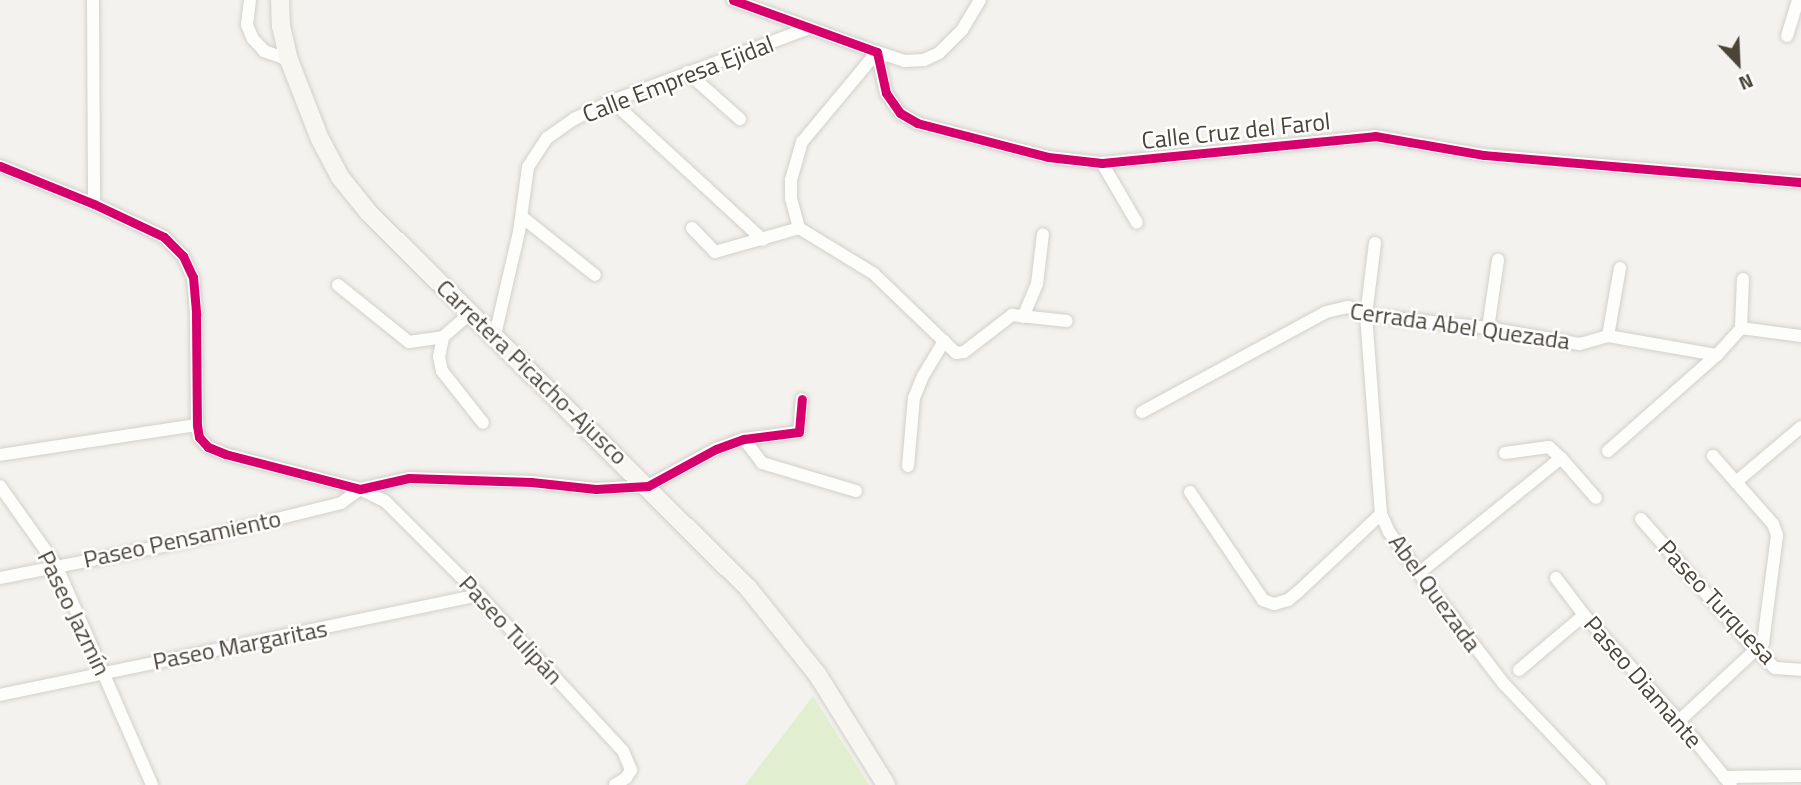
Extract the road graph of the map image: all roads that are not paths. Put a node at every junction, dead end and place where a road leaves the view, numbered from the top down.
1 (93, 0) edge
2 (250, 0) edge
3 (280, 0) edge
4 (733, 0) edge
5 (980, 0) edge
6 (1798, 0) edge
7 (809, 28) junction
8 (1787, 36) dead end
9 (877, 52) junction
10 (289, 60) junction
11 (687, 72) junction
12 (612, 101) junction
13 (740, 119) dead end
14 (1102, 163) junction
15 (0, 166) edge
16 (1801, 182) edge
17 (94, 204) junction
18 (522, 217) junction
19 (1137, 223) dead end
20 (692, 228) dead end
21 (799, 228) junction
22 (1043, 234) dead end
23 (763, 240) junction
24 (1375, 243) dead end
25 (1498, 260) dead end
26 (1620, 268) dead end
27 (595, 275) dead end
28 (1743, 279) dead end
29 (338, 285) dead end
30 (472, 312) junction
31 (1366, 315) junction
32 (1023, 317) junction
33 (1067, 321) dead end
34 (1488, 328) junction
35 (1741, 328) junction
36 (495, 335) junction
37 (1608, 336) junction
38 (1801, 336) edge
39 (443, 337) junction
40 (944, 341) junction
41 (1717, 355) junction
42 (802, 399) dead end
43 (1142, 412) dead end
44 (483, 423) dead end
45 (197, 425) junction
46 (1801, 427) edge
47 (744, 439) junction
48 (1608, 452) dead end
49 (1505, 453) dead end
50 (0, 455) edge
51 (1713, 456) dead end
52 (1561, 458) junction
53 (908, 466) dead end
54 (1736, 482) junction
55 (648, 485) junction
56 (0, 486) edge
57 (360, 489) junction
58 (856, 491) dead end
59 (1191, 492) dead end
60 (1596, 498) dead end
61 (1381, 514) junction
62 (1641, 519) dead end
63 (56, 565) junction
64 (1419, 573) junction
65 (0, 578) edge
66 (1556, 579) dead end
67 (479, 595) junction
68 (1584, 615) junction
69 (1757, 651) junction
70 (1519, 670) dead end
71 (1801, 670) edge
72 (103, 672) junction
73 (0, 695) edge
74 (1679, 721) junction
75 (1801, 776) edge
76 (1728, 781) edge
77 (152, 785) edge
78 (615, 785) edge
79 (886, 785) edge
80 (1601, 785) edge

1 - 17 street
2 - 10 street
3 - 10 main road, Carretera Picacho-Ajusco
4 - 7 street
5 - 9 street
6 - 8 street
7 - 9 street
7 - 11 street, Calle Empresa Ejidal
9 - 14 street, Calle Cruz del Farol
9 - 21 street
10 - 30 main road, Carretera Picacho-Ajusco
11 - 12 street, Calle Empresa Ejidal
11 - 13 street
12 - 18 street, Calle Empresa Ejidal
12 - 23 street
14 - 16 street, Calle Cruz del Farol
14 - 19 street
15 - 17 street
17 - 45 street
18 - 27 street
18 - 36 street, Calle Empresa Ejidal
20 - 23 street
21 - 23 street
21 - 40 street
22 - 32 street
24 - 31 street, Abel Quezada
25 - 34 street
26 - 37 street
28 - 35 street
29 - 39 street
30 - 36 main road, Carretera Picacho-Ajusco
30 - 39 street
31 - 34 street, Cerrada Abel Quezada
31 - 43 street, Cerrada Abel Quezada
31 - 61 street, Abel Quezada
32 - 33 street
32 - 40 street
34 - 37 street, Cerrada Abel Quezada
35 - 38 street
35 - 41 street
36 - 55 main road, Carretera Picacho-Ajusco
37 - 41 street, Cerrada Abel Quezada
39 - 44 street
40 - 53 street
41 - 48 street
42 - 47 street
45 - 50 street
45 - 57 street
46 - 54 street
47 - 55 street
47 - 58 street
49 - 52 street
51 - 54 street
52 - 60 street
52 - 64 street
54 - 69 street
55 - 57 street
55 - 79 main road, Carretera Picacho-Ajusco
56 - 63 street, Paseo Jazmín
57 - 63 street, Paseo Pensamiento
57 - 67 street, Paseo Tulipán
59 - 61 street
61 - 64 street, Abel Quezada
62 - 69 street, Paseo Turquesa
63 - 65 street, Paseo Pensamiento
63 - 72 street, Paseo Jazmín
64 - 80 street, Abel Quezada
66 - 68 street, Paseo Diamante
67 - 72 street, Paseo Margaritas
67 - 78 street, Paseo Tulipán
68 - 70 street
68 - 74 street, Paseo Diamante
69 - 71 street, Paseo Turquesa
69 - 74 street
72 - 73 street, Paseo Margaritas
72 - 77 street, Paseo Jazmín
74 - 76 street, Paseo Diamante
75 - 76 street

